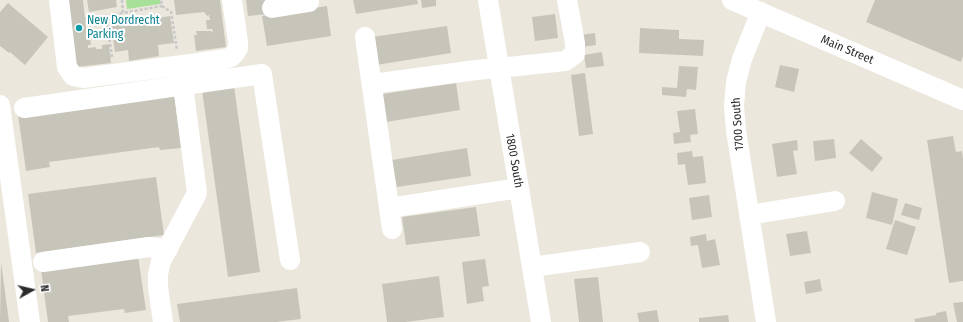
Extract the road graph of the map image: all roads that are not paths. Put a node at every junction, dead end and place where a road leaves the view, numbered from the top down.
1 (59, 0) edge
2 (232, 0) edge
3 (309, 0) edge
4 (488, 0) edge
5 (567, 0) edge
6 (732, 0) edge
7 (272, 8) dead end
8 (761, 12) junction
9 (365, 37) dead end
10 (499, 68) junction
11 (372, 84) junction
12 (183, 85) junction
13 (963, 100) edge
14 (0, 105) edge
15 (24, 108) dead end
16 (519, 188) junction
17 (835, 201) dead end
18 (389, 208) junction
19 (749, 214) junction
20 (392, 229) dead end
21 (168, 249) junction
22 (640, 252) dead end
23 (290, 260) dead end
24 (43, 262) dead end
25 (532, 267) junction
26 (30, 322) edge
27 (163, 322) edge
28 (541, 322) edge
29 (766, 322) edge

1 - 2 street
3 - 7 street
4 - 10 street, 1800 South
5 - 10 street
6 - 8 street, Main Street
8 - 13 street, Main Street
8 - 19 street, 1700 South
9 - 11 street
10 - 11 street
10 - 16 street, 1800 South
11 - 18 street
12 - 15 street
12 - 21 street
12 - 23 street
14 - 26 street
16 - 18 street
16 - 25 street, 1800 South
17 - 19 street
18 - 20 street
19 - 29 street, 1700 South
21 - 24 street
21 - 27 street
22 - 25 street
25 - 28 street, 1800 South

